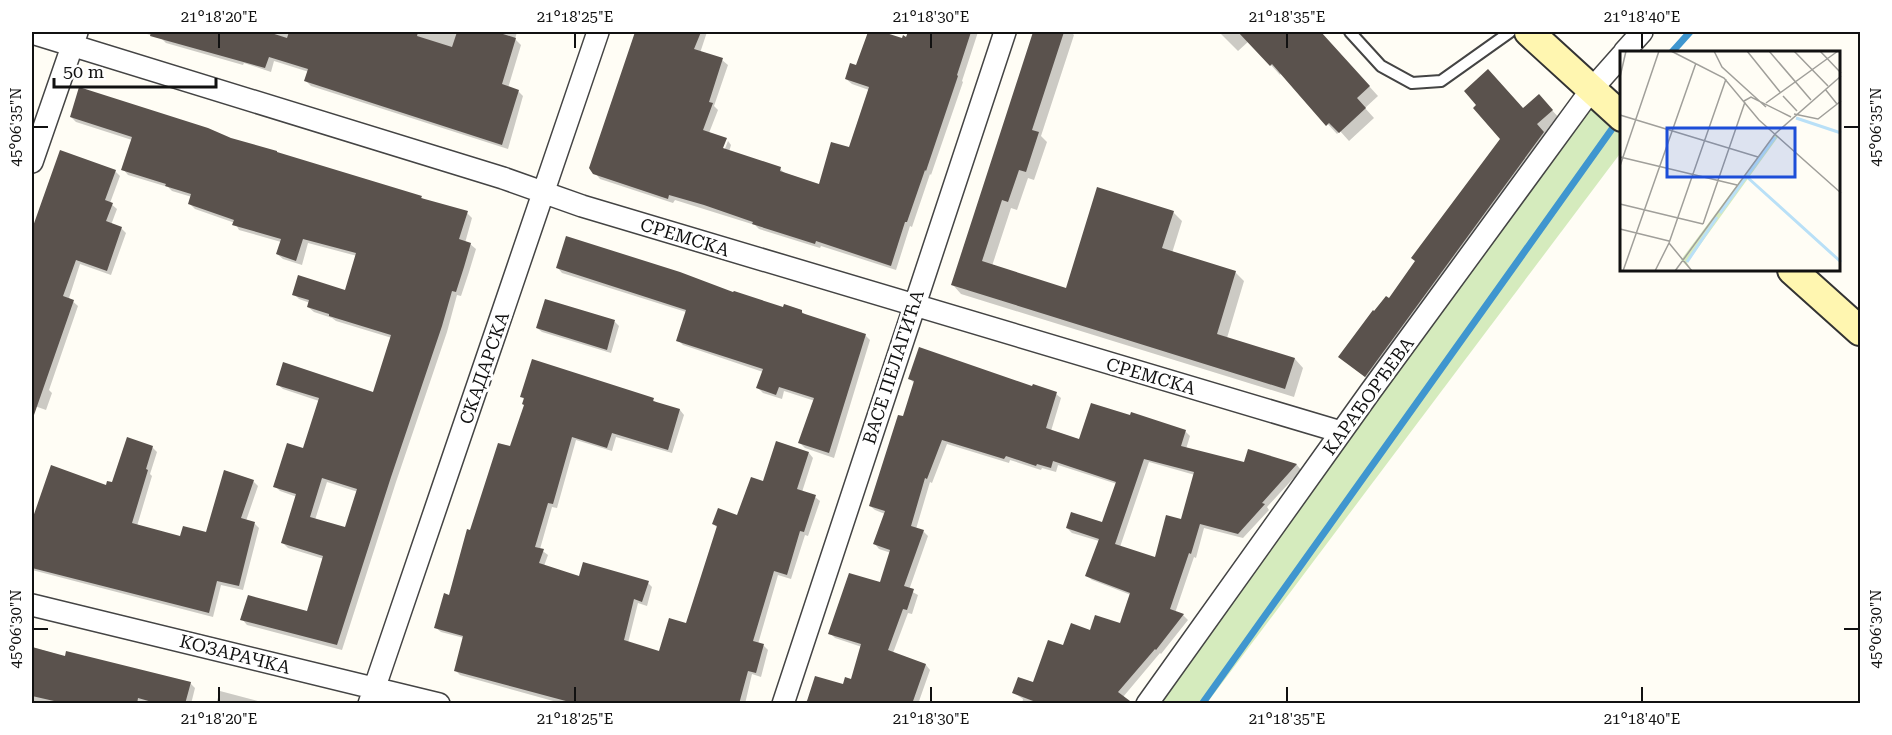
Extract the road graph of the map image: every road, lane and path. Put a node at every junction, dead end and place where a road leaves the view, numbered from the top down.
1 (598, 32) edge
2 (1005, 32) edge
3 (1350, 32) edge
4 (1510, 32) edge
5 (1529, 32) edge
6 (1642, 32) edge
7 (32, 33) edge
8 (75, 39) edge
9 (1626, 51) edge
10 (1620, 57) edge
11 (1592, 90) junction
12 (1620, 115) edge
13 (32, 162) edge
14 (545, 192) junction
15 (1794, 272) edge
16 (914, 306) junction
17 (1860, 331) edge
18 (1341, 432) junction
19 (32, 605) edge
20 (372, 696) edge
21 (439, 704) edge
22 (783, 704) edge
23 (1147, 704) edge

1 - 14 street, СКАДАРСКА
2 - 16 street, ВАСЕ ПЕЛАГИЋА
3 - 4 lane
5 - 11 street
6 - 9 street, КАРАЂОРЂЕВА
7 - 8 street, СРЕМСКА
8 - 13 street
8 - 14 street, СРЕМСКА
10 - 11 street, КАРАЂОРЂЕВА
11 - 12 street
11 - 18 street, КАРАЂОРЂЕВА
14 - 16 street, СРЕМСКА
14 - 20 street, СКАДАРСКА
15 - 17 street
16 - 18 street, СРЕМСКА
16 - 22 street, ВАСЕ ПЕЛАГИЋА
18 - 23 street, КАРАЂОРЂЕВА
19 - 20 street, КОЗАРАЧКА
20 - 21 street, КОЗАРАЧКА

